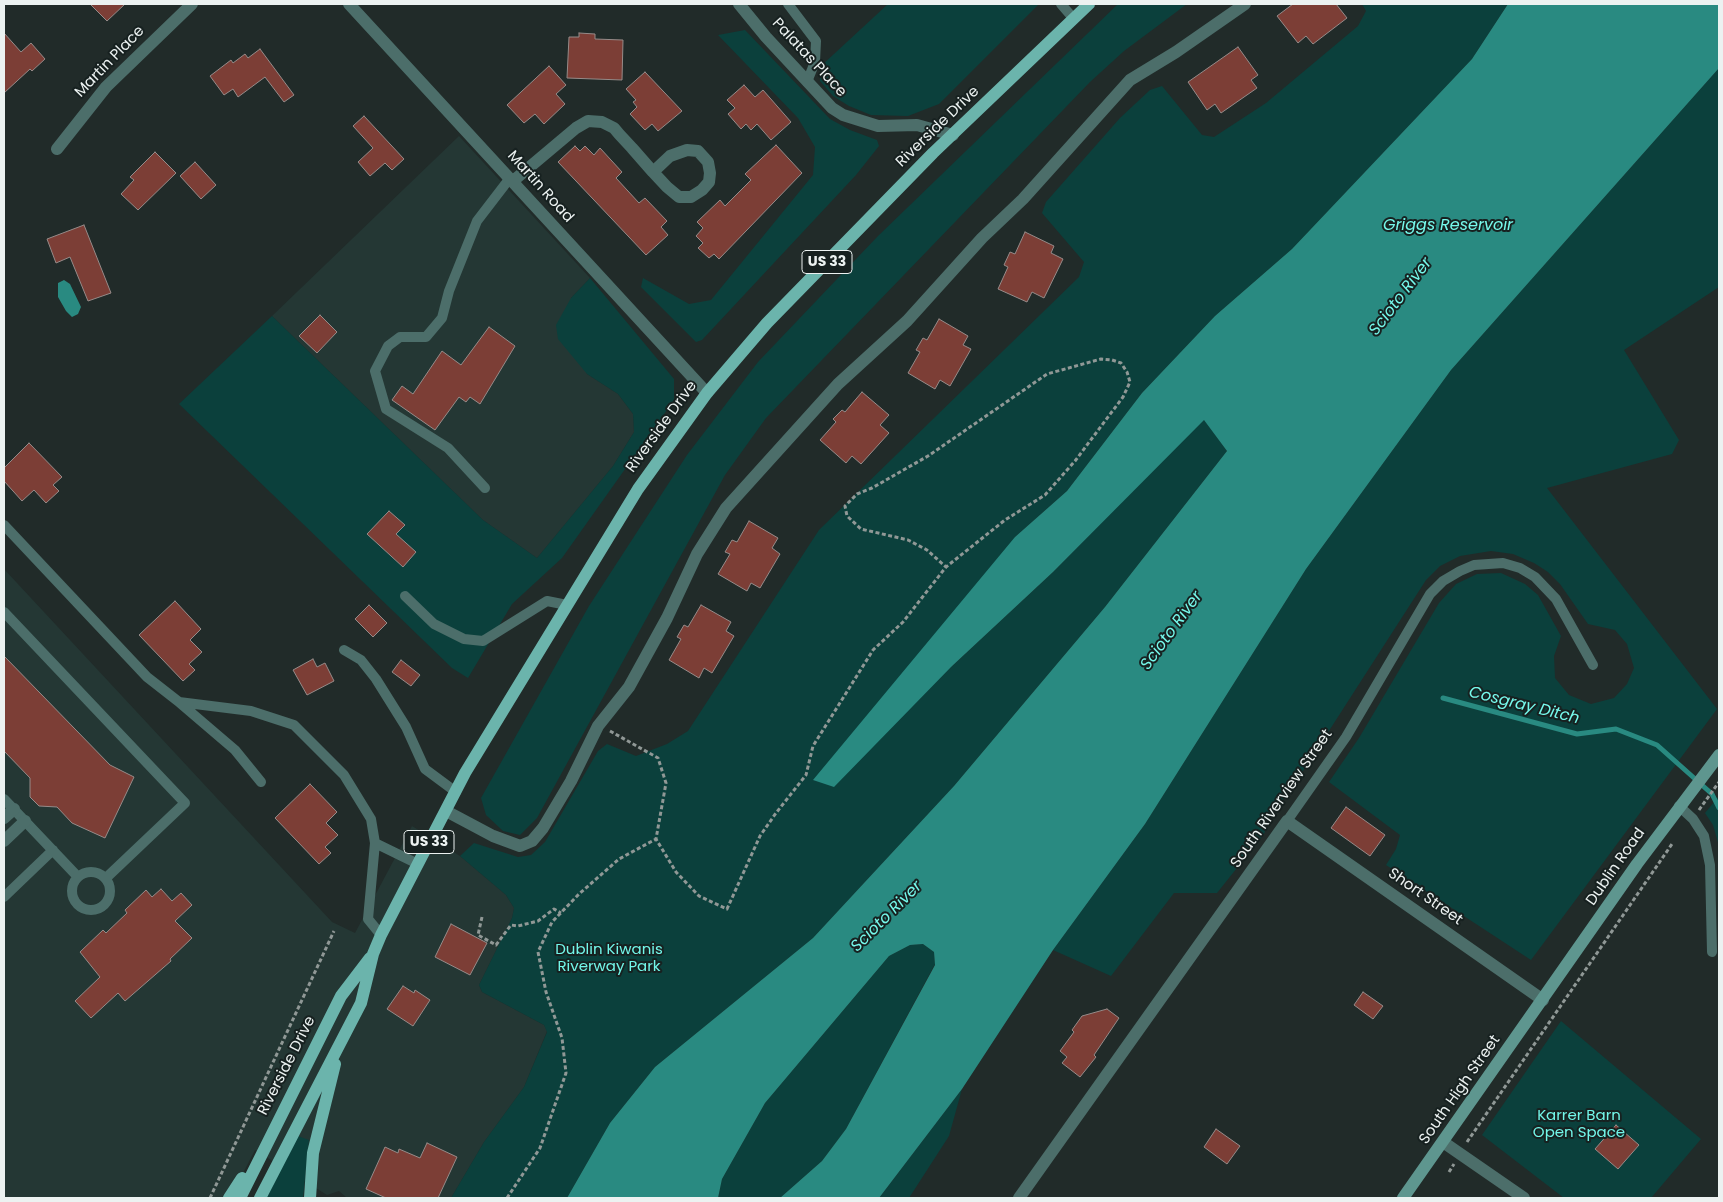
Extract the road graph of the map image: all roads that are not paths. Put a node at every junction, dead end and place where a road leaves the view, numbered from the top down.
1 (192, 4) edge
2 (349, 4) edge
3 (739, 4) edge
4 (788, 4) edge
5 (1061, 4) edge
6 (1089, 4) edge
7 (1245, 4) edge
8 (1073, 18) junction
9 (807, 82) junction
10 (953, 135) junction
11 (57, 149) dead end
12 (653, 172) junction
13 (512, 179) junction
14 (707, 393) junction
15 (485, 488) dead end
16 (4, 525) edge
17 (405, 596) dead end
18 (567, 605) junction
19 (4, 612) edge
20 (344, 650) dead end
21 (1593, 665) dead end
22 (180, 702) junction
23 (1717, 757) edge
24 (262, 782) dead end
25 (456, 792) junction
26 (4, 799) edge
27 (1679, 806) junction
28 (14, 809) junction
29 (446, 811) junction
30 (4, 818) edge
31 (25, 821) junction
32 (1287, 821) junction
33 (4, 841) edge
34 (375, 843) junction
35 (53, 850) junction
36 (418, 864) junction
37 (78, 877) junction
38 (106, 878) junction
39 (4, 897) edge
40 (381, 935) junction
41 (1712, 952) dead end
42 (373, 954) junction
43 (1543, 1000) junction
44 (337, 1051) junction
45 (268, 1139) junction
46 (1443, 1142) junction
47 (229, 1198) edge
48 (240, 1198) edge
49 (260, 1198) edge
50 (310, 1198) edge
51 (1019, 1198) edge
52 (1403, 1198) edge
53 (1524, 1198) edge

1 - 11 street, Martin Place
2 - 13 street, Martin Road
3 - 9 street, Palatas Place
4 - 9 lane
5 - 8 lane
6 - 8 main road, Riverside Drive / US 33
7 - 29 street
8 - 10 main road, Riverside Drive / US 33
9 - 10 street, Palatas Place
10 - 14 main road, Riverside Drive / US 33
12 - 12 street
12 - 13 street
13 - 14 street, Martin Road
13 - 15 lane
14 - 18 main road, Riverside Drive / US 33
16 - 22 lane
17 - 18 lane
18 - 25 main road, Riverside Drive / US 33
19 - 38 lane
20 - 25 lane
21 - 32 lane, South Riverview Street
22 - 24 lane
22 - 34 lane
23 - 27 main road, Dublin Road
25 - 29 main road, Riverside Drive / US 33
26 - 28 lane
27 - 41 lane
27 - 43 main road, Dublin Road
28 - 30 street
28 - 31 lane
29 - 36 main road, Riverside Drive / US 33
31 - 33 street
31 - 35 lane
32 - 43 street, Short Street
32 - 51 street, South Riverview Street
34 - 36 lane
34 - 40 lane
35 - 37 lane
35 - 39 lane
36 - 40 main road, Riverside Drive / US 33
37 - 38 lane
37 - 38 lane
40 - 42 main road, Riverside Drive / US 33
42 - 44 main road, Riverside Drive / US 33
42 - 45 main road, Riverside Drive / US 33
43 - 46 main road, South High Street
44 - 49 main road, Riverside Drive / US 33
44 - 50 main road, US 33
45 - 47 main road, US 33
45 - 48 main road, Riverside Drive / US 33
46 - 52 main road, South High Street
46 - 53 street

